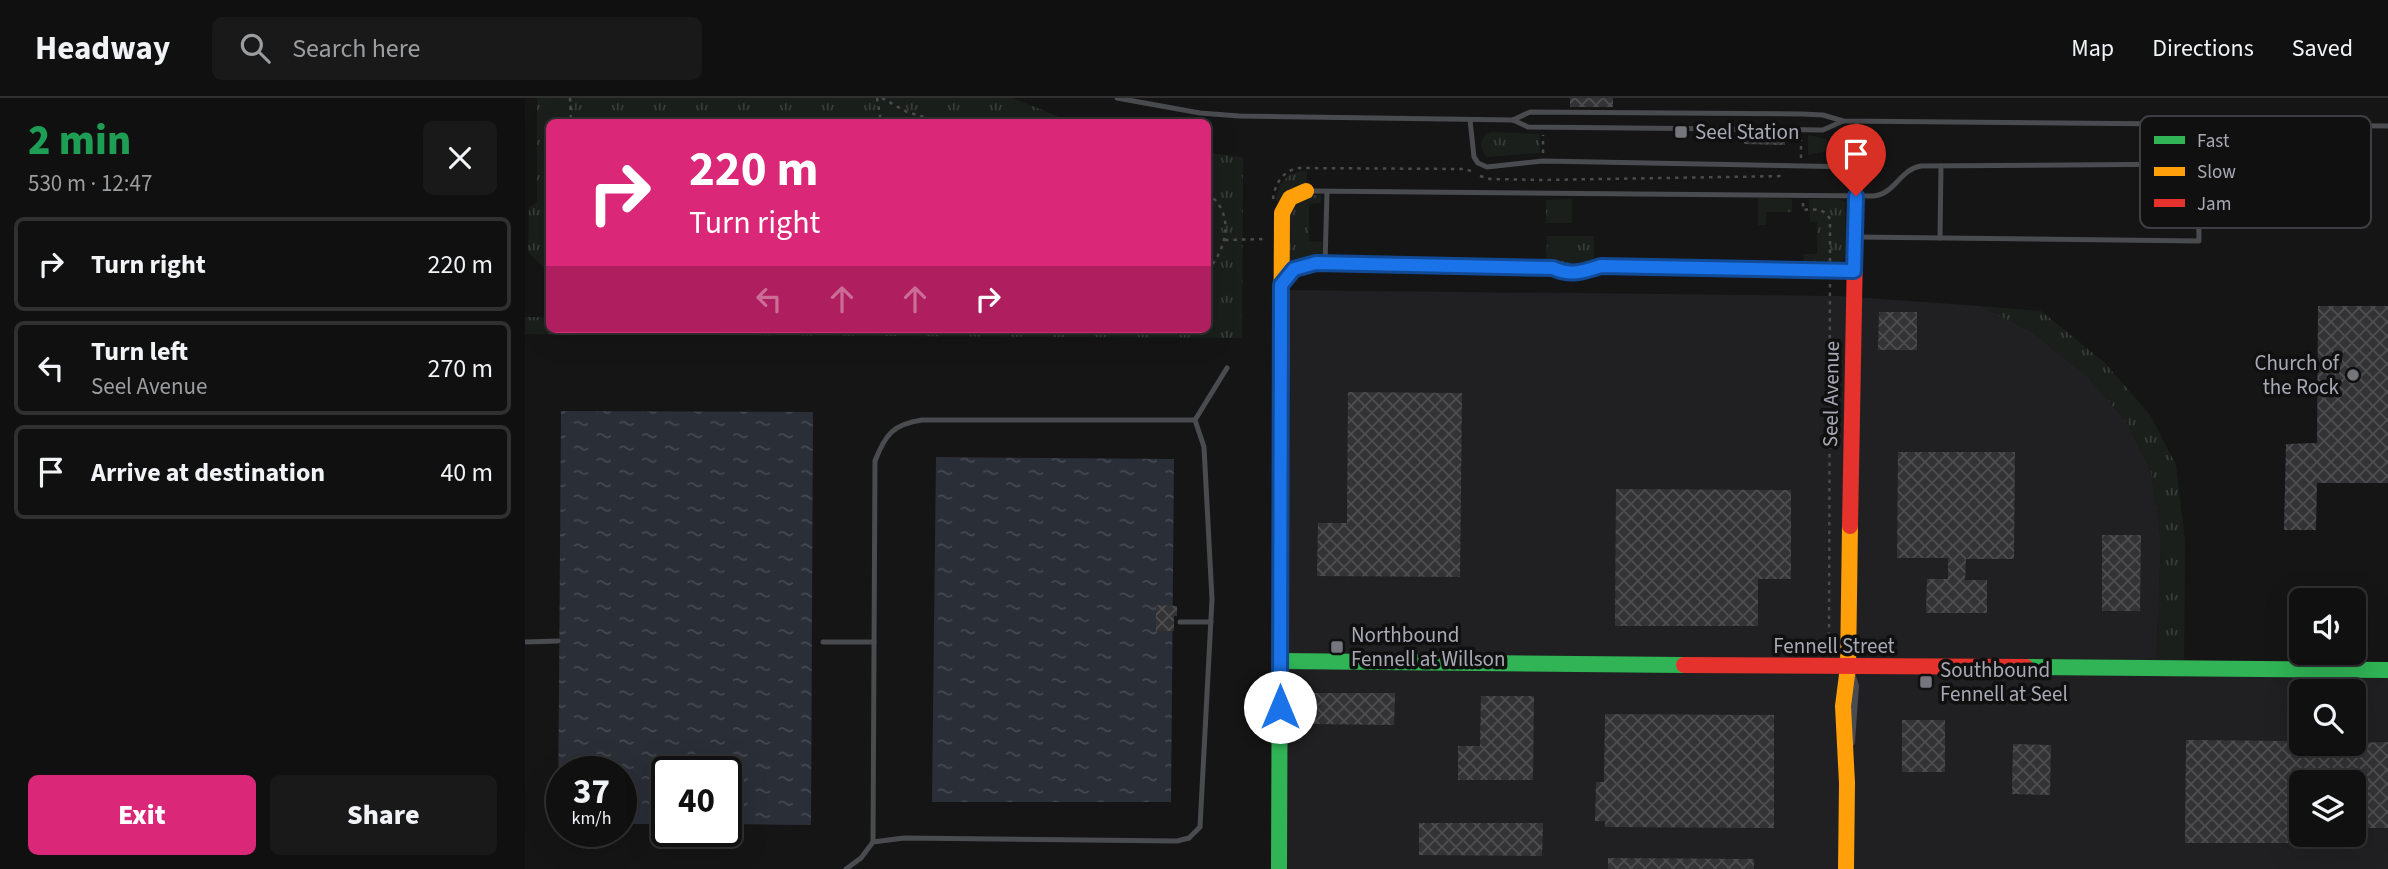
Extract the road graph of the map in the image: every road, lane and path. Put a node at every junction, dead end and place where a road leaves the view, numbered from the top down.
1 (570, 98) edge
2 (877, 98) edge
3 (882, 98) edge
4 (1117, 98) edge
5 (571, 119) edge
6 (880, 119) edge
7 (930, 119) edge
8 (1470, 120) junction
9 (1513, 120) junction
10 (1843, 121) junction
11 (1857, 121) junction
12 (2140, 124) edge
13 (1543, 128) junction
14 (1802, 130) junction
15 (1543, 161) junction
16 (2140, 164) edge
17 (1801, 165) junction
18 (1941, 166) junction
19 (1857, 167) junction
20 (1788, 176) dead end
21 (1306, 191) joint
22 (1327, 192) junction
23 (1802, 195) junction
24 (1856, 196) junction
25 (1211, 197) edge
26 (2199, 228) edge
27 (1855, 237) junction
28 (1940, 238) junction
29 (1225, 240) junction
30 (1248, 240) dead end
31 (1321, 263) junction
32 (1211, 266) edge
33 (1830, 270) junction
34 (1854, 271) junction
35 (1281, 285) junction
36 (1227, 368) dead end
37 (1195, 420) junction
38 (1180, 622) dead end
39 (1211, 622) junction
40 (558, 641) dead end
41 (525, 642) edge
42 (823, 642) dead end
43 (874, 642) junction
44 (1280, 662) junction
45 (1848, 667) junction
46 (2388, 670) edge
47 (873, 842) junction
48 (846, 869) edge
49 (1279, 869) edge
50 (1846, 869) edge

1 - 5 path
2 - 6 path
3 - 7 path
4 - 8 lane
8 - 9 lane
8 - 15 lane
9 - 10 lane
9 - 13 lane
10 - 11 lane
10 - 14 lane
11 - 12 lane
11 - 19 lane, Seel Avenue
13 - 14 lane
13 - 15 path
14 - 17 path
15 - 17 lane
15 - 20 path
16 - 18 lane
17 - 19 lane
18 - 24 lane
18 - 28 lane
19 - 24 lane, Seel Avenue
21 - 22 lane
21 - 35 street
22 - 23 lane
22 - 31 lane
23 - 24 lane
23 - 33 path
24 - 27 street, Seel Avenue
25 - 29 path
26 - 28 lane
27 - 28 lane
27 - 34 street, Seel Avenue
29 - 30 path
29 - 32 path
31 - 33 lane
31 - 35 street
33 - 34 lane
33 - 45 path
34 - 45 street, Seel Avenue
35 - 44 street
36 - 37 lane
37 - 39 lane
37 - 43 lane
38 - 39 lane
39 - 47 lane
40 - 41 lane
42 - 43 lane
43 - 47 lane
44 - 45 street, Fennell Street
44 - 49 street
45 - 46 street, Fennell Street
45 - 50 street, Seel Avenue
47 - 48 lane

